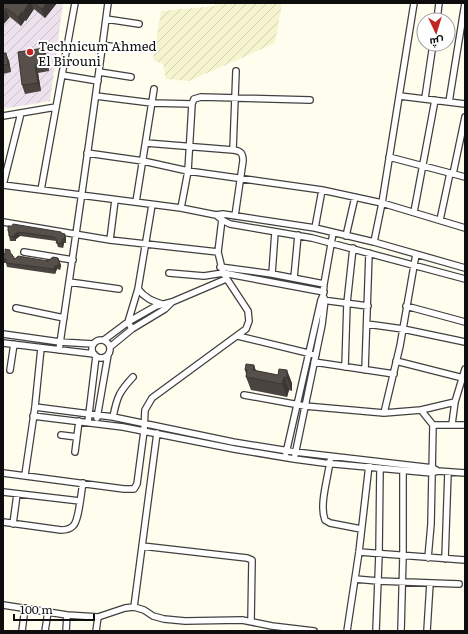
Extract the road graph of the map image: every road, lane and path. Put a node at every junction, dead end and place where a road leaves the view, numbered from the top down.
1 (75, 3) edge
2 (108, 3) edge
3 (414, 3) edge
4 (465, 3) edge
5 (106, 19) junction
6 (139, 24) dead end
7 (102, 45) junction
8 (130, 49) dead end
9 (432, 52) edge
10 (236, 71) dead end
11 (99, 72) junction
12 (62, 76) junction
13 (131, 77) dead end
14 (98, 81) junction
15 (154, 89) dead end
16 (96, 96) junction
17 (400, 96) junction
18 (235, 98) junction
19 (425, 98) junction
20 (310, 100) dead end
21 (435, 100) junction
22 (449, 102) junction
23 (152, 103) junction
24 (192, 104) junction
25 (465, 104) edge
26 (56, 107) junction
27 (21, 113) junction
28 (3, 116) edge
29 (465, 117) edge
30 (146, 143) junction
31 (190, 147) junction
32 (233, 150) junction
33 (87, 153) junction
34 (389, 157) junction
35 (143, 161) junction
36 (423, 166) junction
37 (188, 171) junction
38 (451, 173) junction
39 (465, 177) edge
40 (241, 179) junction
41 (3, 185) edge
42 (41, 190) junction
43 (322, 190) junction
44 (81, 195) junction
45 (355, 198) junction
46 (115, 200) junction
47 (136, 202) junction
48 (382, 203) junction
49 (152, 205) junction
50 (181, 208) junction
51 (414, 212) junction
52 (223, 214) junction
53 (216, 215) junction
54 (235, 216) junction
55 (222, 220) junction
56 (440, 220) junction
57 (3, 222) edge
58 (315, 228) junction
59 (465, 228) edge
60 (275, 232) junction
61 (333, 233) junction
62 (76, 234) junction
63 (298, 235) junction
64 (346, 236) junction
65 (110, 240) junction
66 (374, 242) junction
67 (332, 243) junction
68 (146, 244) junction
69 (353, 248) junction
70 (24, 252) dead end
71 (218, 252) junction
72 (369, 253) junction
73 (416, 254) junction
74 (73, 260) junction
75 (414, 265) junction
76 (220, 267) junction
77 (465, 268) edge
78 (169, 273) dead end
79 (222, 273) junction
80 (272, 274) junction
81 (294, 278) junction
82 (226, 279) junction
83 (465, 279) edge
84 (69, 282) junction
85 (324, 284) junction
86 (119, 289) dead end
87 (138, 289) junction
88 (323, 297) junction
89 (172, 302) junction
90 (347, 303) junction
91 (162, 304) junction
92 (368, 306) junction
93 (406, 306) junction
94 (16, 308) dead end
95 (165, 309) junction
96 (64, 318) junction
97 (128, 322) junction
98 (465, 322) edge
99 (367, 324) junction
100 (403, 329) junction
101 (132, 330) junction
102 (3, 334) edge
103 (238, 336) junction
104 (104, 340) junction
105 (60, 342) junction
106 (465, 342) edge
107 (3, 343) edge
108 (14, 344) junction
109 (94, 344) junction
110 (110, 347) junction
111 (41, 348) junction
112 (59, 350) junction
113 (308, 353) junction
114 (95, 355) junction
115 (108, 355) junction
116 (316, 355) junction
117 (396, 361) junction
118 (314, 362) junction
119 (345, 367) junction
120 (465, 369) edge
121 (10, 370) dead end
122 (365, 370) junction
123 (394, 374) junction
124 (133, 377) dead end
125 (463, 378) junction
126 (244, 395) dead end
127 (455, 402) junction
128 (297, 404) junction
129 (305, 406) junction
130 (34, 407) junction
131 (421, 410) junction
132 (384, 413) junction
133 (89, 414) junction
134 (98, 415) junction
135 (33, 416) junction
136 (113, 418) junction
137 (79, 421) junction
138 (88, 422) junction
139 (144, 423) junction
140 (97, 424) junction
141 (452, 424) junction
142 (465, 424) edge
143 (433, 425) junction
144 (144, 431) junction
145 (157, 433) junction
146 (61, 435) dead end
147 (77, 437) junction
148 (287, 450) junction
149 (75, 452) dead end
150 (295, 452) junction
151 (330, 456) junction
152 (285, 457) junction
153 (294, 459) junction
154 (370, 461) junction
155 (330, 464) junction
156 (369, 467) junction
157 (380, 468) junction
158 (403, 470) junction
159 (434, 471) junction
160 (448, 472) junction
161 (3, 473) edge
162 (465, 473) edge
163 (25, 475) junction
164 (83, 483) junction
165 (3, 492) edge
166 (18, 494) junction
167 (80, 501) junction
168 (3, 522) edge
169 (13, 524) junction
170 (362, 530) junction
171 (142, 546) junction
172 (359, 552) junction
173 (380, 554) junction
174 (404, 556) junction
175 (428, 558) junction
176 (445, 559) junction
177 (465, 560) edge
178 (355, 579) junction
179 (378, 581) junction
180 (403, 582) junction
181 (430, 583) junction
182 (459, 584) dead end
183 (3, 605) edge
184 (134, 607) junction
185 (25, 608) junction
186 (48, 612) junction
187 (67, 615) junction
188 (98, 617) junction
189 (251, 621) junction
190 (22, 631) edge
191 (45, 631) edge
192 (66, 631) edge
193 (96, 631) edge
194 (314, 631) edge
195 (347, 631) edge
196 (376, 631) edge
197 (401, 631) edge
198 (427, 631) edge

1 - 12 street
2 - 5 street
3 - 17 street
4 - 22 street
5 - 6 street
5 - 7 street
7 - 8 street
7 - 11 street
9 - 19 street
10 - 18 street
11 - 13 street
11 - 14 street
12 - 14 street
12 - 26 street
14 - 16 street
15 - 23 street
16 - 23 street
16 - 33 street
17 - 19 street
17 - 34 street
18 - 20 street
18 - 24 street
18 - 32 street
19 - 21 street
21 - 22 street
21 - 36 street
22 - 25 street
23 - 24 street
23 - 30 street
24 - 31 street
26 - 27 street
26 - 42 street
27 - 28 street
27 - 41 street
29 - 38 street
30 - 31 street
30 - 35 street
31 - 32 street
31 - 37 street
32 - 40 street
33 - 35 street
33 - 44 street
34 - 36 street
34 - 48 street
35 - 37 street
35 - 47 street
36 - 38 street
36 - 51 street
37 - 40 street
37 - 50 street
38 - 39 street
38 - 56 street
40 - 43 street
40 - 54 street
41 - 42 street
42 - 44 street
43 - 45 street
43 - 58 street
44 - 46 street
44 - 62 street
45 - 48 street
45 - 64 street
46 - 47 street
46 - 65 street
47 - 49 street
48 - 51 street
48 - 66 street
49 - 50 street
49 - 68 street
50 - 53 street
51 - 56 street
52 - 53 street
52 - 54 street
52 - 55 street
53 - 55 street
54 - 58 street
55 - 60 street
55 - 71 street
56 - 59 street
57 - 62 street
58 - 61 street
60 - 63 street
60 - 80 street
61 - 64 street
61 - 67 street
62 - 65 street
62 - 74 street
63 - 67 street
63 - 81 street
64 - 66 street
65 - 68 street
66 - 73 street
67 - 69 street
67 - 85 street
68 - 71 street
68 - 87 street
69 - 72 street
69 - 90 street
70 - 74 street
71 - 76 street
72 - 75 street
72 - 92 street
73 - 75 street
73 - 77 street
74 - 84 street
75 - 83 street
75 - 93 street
76 - 79 street
76 - 80 street
78 - 79 street
79 - 82 street
79 - 88 street
80 - 81 street
81 - 85 street
82 - 89 street
82 - 103 street
84 - 86 street
84 - 96 street
85 - 88 street
87 - 91 street
87 - 97 street
88 - 90 street
88 - 113 street
88 - 116 street
89 - 91 street
89 - 95 street
90 - 92 street
90 - 119 street
91 - 95 street
91 - 97 street
92 - 99 street
93 - 98 street
93 - 100 street
94 - 96 street
95 - 101 street
96 - 105 street
97 - 101 street
97 - 104 street
99 - 100 street
99 - 122 street
100 - 106 street
100 - 117 street
101 - 110 street
102 - 105 street
103 - 113 street
103 - 139 street
104 - 109 street
104 - 110 street
105 - 109 street
105 - 112 street
107 - 108 street
108 - 111 street
108 - 121 street
109 - 114 street
110 - 115 street
111 - 112 street
111 - 130 street
112 - 114 street
113 - 116 street
113 - 128 street
114 - 115 street
114 - 133 street
115 - 134 street
116 - 118 street
117 - 123 street
117 - 125 street
118 - 119 street
118 - 129 street
119 - 122 street
120 - 125 street
122 - 123 street
123 - 132 street
124 - 136 street
125 - 127 street
126 - 128 street
127 - 131 street
127 - 141 street
128 - 129 street
128 - 148 street
129 - 132 street
129 - 150 street
130 - 133 street
130 - 135 street
131 - 132 street
131 - 143 street
133 - 134 street
133 - 138 street
134 - 136 street
134 - 140 street
135 - 137 street
135 - 163 street
136 - 139 street
137 - 138 street
137 - 147 street
138 - 140 street
139 - 144 street
139 - 148 street
140 - 144 street
141 - 142 street
141 - 143 street
143 - 159 street
144 - 145 street
144 - 164 street
145 - 152 street
145 - 171 street
146 - 147 street
147 - 149 street
148 - 150 street
148 - 152 street
150 - 151 street
150 - 153 street
151 - 154 street
151 - 155 street
152 - 153 street
153 - 155 street
154 - 156 street
154 - 159 street
155 - 156 street
155 - 170 street
156 - 157 street
156 - 170 street
157 - 158 street
157 - 173 street
158 - 159 street
158 - 174 street
159 - 160 street
159 - 175 street
160 - 162 street
160 - 176 street
161 - 163 street
163 - 164 street
164 - 167 street
165 - 166 street
166 - 167 street
166 - 169 street
167 - 169 street
168 - 169 street
170 - 172 street
171 - 184 street
171 - 189 street
172 - 173 street
172 - 178 street
173 - 174 street
173 - 179 street
174 - 175 street
174 - 180 street
175 - 176 street
176 - 177 street
178 - 179 street
178 - 195 street
179 - 180 street
179 - 196 street
180 - 181 street
180 - 197 street
181 - 182 street
181 - 198 street
183 - 185 street
184 - 188 street
184 - 189 street
185 - 186 street
185 - 190 street
186 - 187 street
186 - 191 street
187 - 188 street
187 - 192 street
188 - 193 street
189 - 194 street

